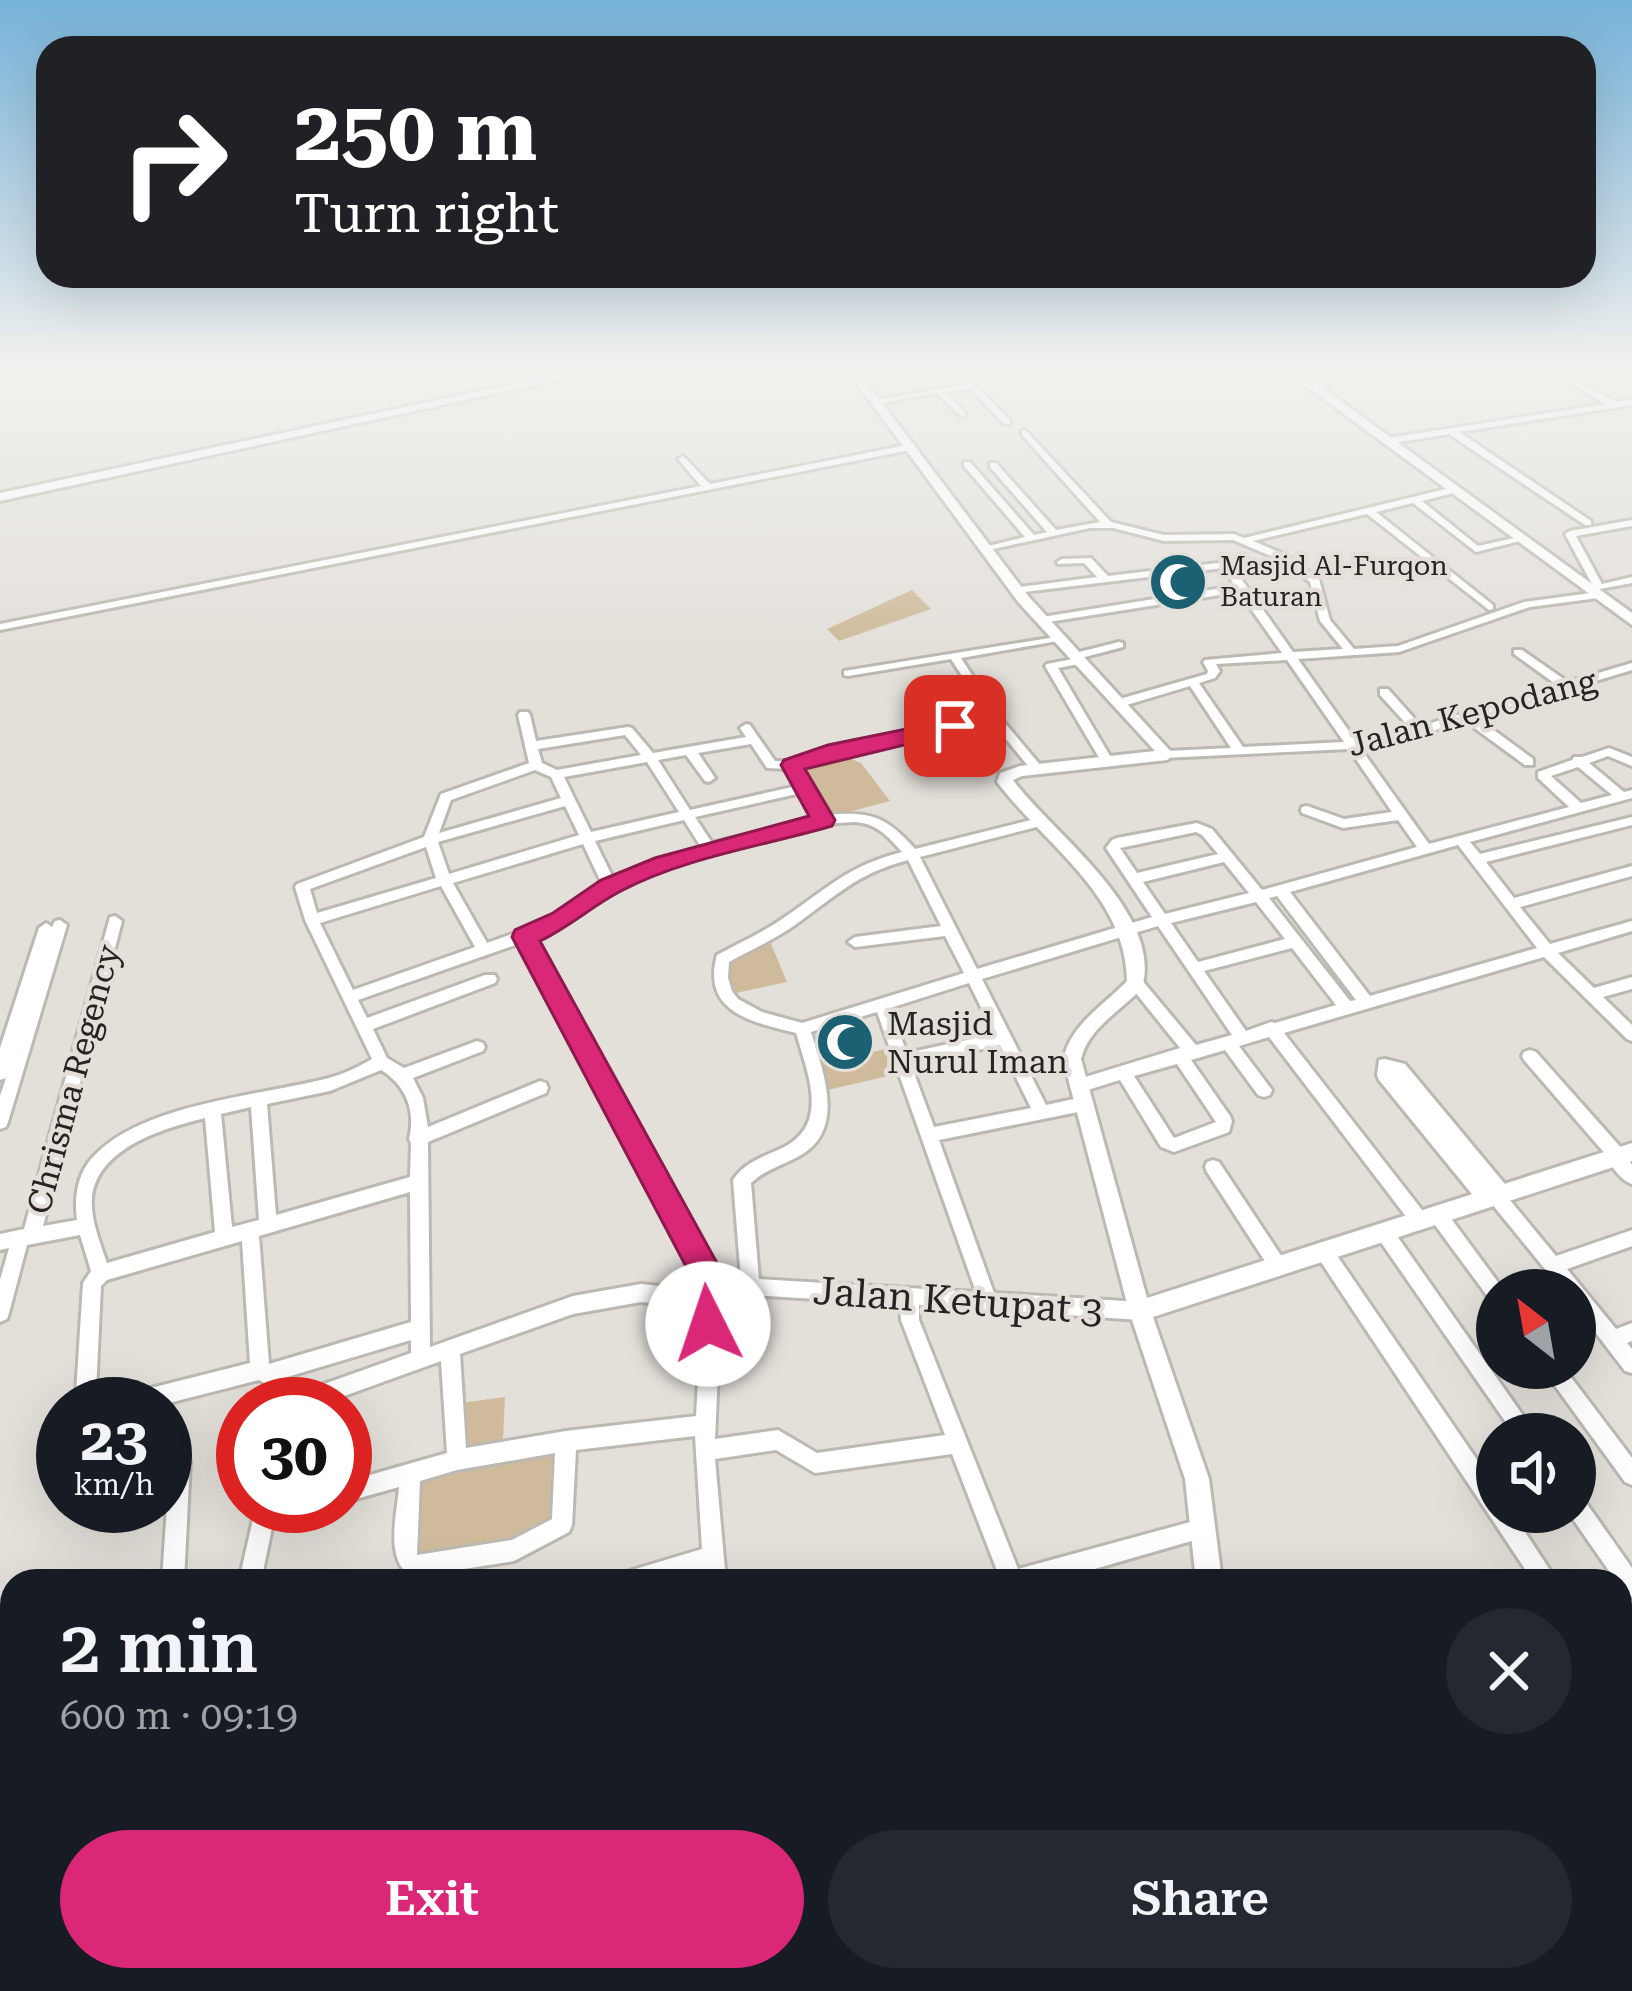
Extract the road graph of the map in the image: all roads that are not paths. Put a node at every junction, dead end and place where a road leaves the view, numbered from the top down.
1 (172, 463) edge
2 (686, 463) edge
3 (830, 463) edge
4 (924, 463) edge
5 (1052, 463) edge
6 (1418, 463) edge
7 (1499, 463) edge
8 (967, 464) dead end
9 (980, 478) junction
10 (707, 487) junction
11 (1454, 490) junction
12 (2, 500) edge
13 (1415, 500) junction
14 (1369, 511) junction
15 (1588, 523) dead end
16 (1632, 524) edge
17 (1108, 525) junction
18 (1052, 532) junction
19 (1030, 537) junction
20 (1523, 539) junction
21 (1244, 541) junction
22 (988, 549) junction
23 (1062, 562) dead end
24 (1187, 568) junction
25 (1105, 579) junction
26 (1632, 580) edge
27 (1243, 588) junction
28 (1016, 590) junction
29 (1596, 590) junction
30 (1203, 593) junction
31 (1490, 608) dead end
32 (1042, 620) junction
33 (1632, 620) edge
34 (0, 627) edge
35 (1058, 638) junction
36 (1119, 645) dead end
37 (1351, 652) junction
38 (1518, 652) dead end
39 (954, 655) junction
40 (1289, 656) junction
41 (1077, 658) junction
42 (1632, 666) edge
43 (848, 673) dead end
44 (1192, 681) junction
45 (1568, 687) junction
46 (1384, 692) dead end
47 (1120, 703) junction
48 (524, 715) dead end
49 (1468, 717) junction
50 (995, 718) junction
51 (1419, 731) junction
52 (531, 746) junction
53 (1353, 748) junction
54 (690, 751) junction
55 (1240, 752) junction
56 (1167, 755) junction
57 (650, 757) junction
58 (1578, 760) junction
59 (1107, 761) junction
60 (1529, 761) dead end
61 (1632, 762) edge
62 (536, 764) junction
63 (792, 765) junction
64 (1037, 769) junction
65 (556, 774) junction
66 (709, 778) dead end
67 (805, 788) junction
68 (1627, 796) edge
69 (569, 800) junction
70 (1578, 808) junction
71 (1307, 810) dead end
72 (689, 814) junction
73 (1402, 818) junction
74 (824, 820) junction
75 (1632, 821) edge
76 (1040, 822) junction
77 (586, 838) junction
78 (430, 840) junction
79 (1461, 840) junction
80 (709, 849) junction
81 (1426, 850) junction
82 (912, 855) junction
83 (1226, 857) junction
84 (1476, 860) junction
85 (1632, 871) edge
86 (1134, 879) junction
87 (444, 880) junction
88 (610, 886) junction
89 (1280, 890) junction
90 (1259, 896) junction
91 (1512, 904) junction
92 (312, 920) junction
93 (1163, 920) junction
94 (115, 921) dead end
95 (1632, 926) edge
96 (1128, 928) junction
97 (949, 930) junction
98 (525, 937) junction
99 (855, 942) dead end
100 (1295, 942) junction
101 (482, 947) junction
102 (1547, 952) junction
103 (1195, 968) junction
104 (974, 978) junction
105 (490, 979) dead end
106 (1136, 982) junction
107 (1632, 983) edge
108 (1592, 994) junction
109 (350, 998) junction
110 (1366, 1001) junction
111 (882, 1006) junction
112 (1346, 1007) junction
113 (363, 1026) junction
114 (802, 1028) junction
115 (1271, 1028) junction
116 (1632, 1035) edge
117 (1004, 1038) junction
118 (1234, 1039) junction
119 (477, 1047) dead end
120 (1185, 1052) junction
121 (1530, 1056) dead end
122 (903, 1060) junction
123 (381, 1062) junction
124 (1123, 1072) junction
125 (0, 1073) edge
126 (403, 1075) junction
127 (540, 1088) dead end
128 (1264, 1090) dead end
129 (1080, 1095) junction
130 (259, 1101) junction
131 (1425, 1111) dead end
132 (213, 1112) junction
133 (1042, 1113) junction
134 (0, 1122) edge
135 (930, 1135) junction
136 (417, 1139) junction
137 (1622, 1155) edge
138 (1213, 1167) dead end
139 (1632, 1177) edge
140 (418, 1182) junction
141 (1495, 1196) junction
142 (1429, 1218) junction
143 (86, 1226) junction
144 (259, 1228) junction
145 (1384, 1232) junction
146 (1632, 1238) edge
147 (17, 1239) edge
148 (224, 1239) junction
149 (1323, 1250) junction
150 (1553, 1265) junction
151 (1278, 1266) junction
152 (1556, 1269) edge
153 (1476, 1271) edge
154 (101, 1274) junction
155 (751, 1287) junction
156 (715, 1297) junction
157 (909, 1298) junction
158 (989, 1303) junction
159 (1140, 1311) junction
160 (1596, 1311) edge
161 (0, 1313) edge
162 (421, 1328) junction
163 (1623, 1336) edge
164 (450, 1347) junction
165 (422, 1358) junction
166 (1632, 1364) edge
167 (264, 1372) junction
168 (87, 1377) edge
169 (271, 1377) edge
170 (369, 1377) edge
171 (192, 1389) edge
172 (1568, 1389) edge
173 (1511, 1413) edge
174 (705, 1425) junction
175 (566, 1441) junction
176 (958, 1443) junction
177 (704, 1450) junction
178 (457, 1460) junction
179 (410, 1474) junction
180 (1632, 1475) edge
181 (1476, 1476) edge
182 (372, 1485) edge
183 (1205, 1528) junction
184 (176, 1533) edge
185 (260, 1533) edge
186 (1514, 1533) edge
187 (1595, 1533) edge
188 (713, 1556) junction
189 (174, 1569) edge
190 (253, 1569) edge
191 (671, 1569) edge
192 (714, 1569) edge
193 (1009, 1569) edge
194 (1057, 1569) edge
195 (1208, 1569) edge
196 (1538, 1569) edge
197 (1620, 1569) edge

1 - 12 main road
2 - 10 street
3 - 10 street
4 - 22 street
5 - 17 street
6 - 11 main road
7 - 15 street
8 - 9 street
9 - 18 street
9 - 19 street
10 - 34 street
11 - 13 street
11 - 20 main road
13 - 14 street
13 - 20 street
14 - 21 street
14 - 31 street
16 - 29 street
17 - 18 street
17 - 21 street
18 - 19 street
19 - 22 street
20 - 29 main road
21 - 37 street
22 - 28 street
23 - 25 street
24 - 25 street
24 - 27 street
24 - 30 street
25 - 28 street
26 - 29 street
27 - 30 street
27 - 40 street
28 - 32 street
29 - 33 main road
29 - 37 street
30 - 32 street
32 - 35 street
35 - 39 street
35 - 41 street
36 - 41 street
37 - 40 street
38 - 45 street
39 - 43 street
39 - 50 street
40 - 44 street
40 - 53 street
41 - 47 street
41 - 59 street
42 - 45 street, Jalan Kepodang
44 - 47 street
44 - 55 street
45 - 49 street, Jalan Kepodang
46 - 51 street
47 - 56 street
48 - 52 street
49 - 51 street, Jalan Kepodang
49 - 60 street
50 - 63 street
50 - 64 street
51 - 53 street, Jalan Kepodang
52 - 57 street
52 - 62 street
53 - 55 street, Jalan Kepodang
53 - 73 street
54 - 57 street
54 - 63 street
54 - 66 street
55 - 56 street, Jalan Kepodang
56 - 59 street
57 - 65 street
57 - 72 street
58 - 61 street
58 - 68 street
58 - 70 street
59 - 64 street
62 - 65 street
62 - 78 street
63 - 67 street
64 - 76 street
65 - 69 street
67 - 72 street
67 - 74 street
68 - 70 street
69 - 77 street
69 - 78 street
70 - 79 street
71 - 73 street
72 - 77 street
72 - 80 street
73 - 81 street
74 - 80 street
74 - 82 street
75 - 84 street
76 - 82 street
76 - 96 street
77 - 87 street
77 - 88 street
78 - 87 street
78 - 92 street
79 - 81 street
79 - 84 street
80 - 88 street
81 - 89 street
82 - 97 street
82 - 114 street
83 - 86 street
83 - 86 street
83 - 90 street
84 - 91 street
85 - 91 street
86 - 93 street
87 - 92 street
87 - 101 street
88 - 98 street
89 - 90 street
89 - 110 street
90 - 93 street
90 - 100 street
91 - 102 street
92 - 109 street
93 - 96 street
93 - 103 street
94 - 147 street, Chrisma Regency
95 - 102 street
96 - 104 street
96 - 106 street
97 - 99 street
97 - 104 street
98 - 101 street
98 - 156 street
100 - 103 street
100 - 112 street
101 - 109 street
102 - 108 street
102 - 110 street
103 - 118 street
104 - 111 street
104 - 117 street
105 - 113 street
106 - 120 street
106 - 129 street
107 - 108 street
108 - 116 street
109 - 113 street
110 - 112 street
111 - 114 street
111 - 122 street
112 - 115 street
113 - 123 street
114 - 155 street
115 - 118 street
115 - 142 street
117 - 122 street
117 - 133 street
118 - 120 street
118 - 128 street
119 - 126 street
120 - 124 street
120 - 124 street
121 - 137 street
122 - 135 street
123 - 126 street
123 - 130 street
124 - 129 street
125 - 134 street
126 - 136 street
127 - 136 street
129 - 133 street
129 - 159 street
130 - 132 street
130 - 144 street
131 - 141 street
132 - 143 street
132 - 148 street
133 - 135 street
135 - 158 street
136 - 140 street
137 - 139 street
137 - 141 street
138 - 151 street
140 - 144 street
140 - 162 street
141 - 142 street
141 - 150 street
142 - 145 street
142 - 153 street
143 - 147 street
143 - 154 street
144 - 148 street
144 - 167 street
145 - 149 street
145 - 173 street
146 - 150 street
147 - 161 street, Chrisma Regency
148 - 154 street
149 - 151 street
149 - 181 street
150 - 152 street
151 - 159 street
154 - 168 street
155 - 156 street, Jalan Ketupat 3
155 - 157 street, Jalan Ketupat 3
156 - 164 street, Jalan Ketupat 3
156 - 174 street
157 - 158 street, Jalan Ketupat 3
157 - 176 street
158 - 159 street, Jalan Ketupat 3
159 - 183 street
160 - 163 street
162 - 165 street
162 - 167 street
163 - 166 street
164 - 165 street, Jalan Ketupat 3
164 - 178 street
165 - 170 street, Jalan Ketupat 3
167 - 169 street
167 - 171 street
172 - 180 street
174 - 175 street
174 - 177 street
175 - 178 street
175 - 179 street
176 - 177 street
176 - 193 street
177 - 188 street
178 - 179 street
179 - 182 street
183 - 194 street
183 - 195 street
184 - 189 street
185 - 190 street
186 - 196 street
187 - 197 street
188 - 191 street
188 - 192 street

